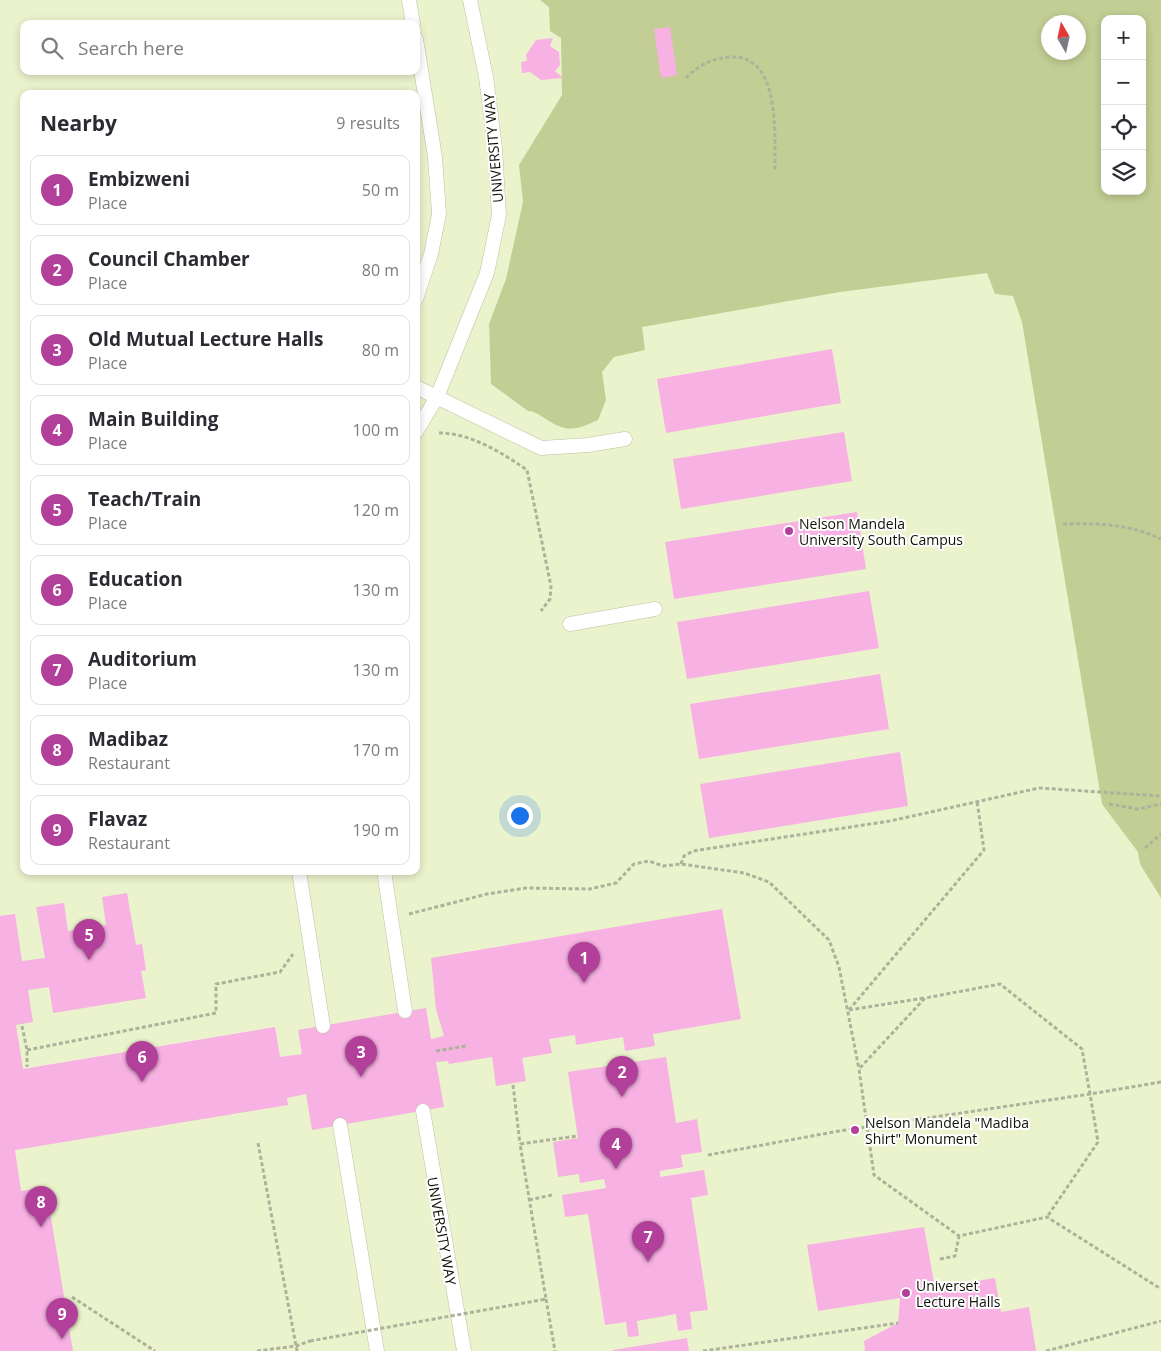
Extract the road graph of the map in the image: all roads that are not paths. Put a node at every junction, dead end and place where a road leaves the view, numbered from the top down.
1 (409, 0) edge
2 (470, 0) edge
3 (413, 20) edge
4 (420, 64) edge
5 (420, 287) edge
6 (420, 389) edge
7 (437, 397) junction
8 (420, 425) edge
9 (625, 439) dead end
10 (655, 609) dead end
11 (570, 624) dead end
12 (300, 875) edge
13 (385, 875) edge
14 (405, 1011) dead end
15 (324, 1026) dead end
16 (422, 1111) dead end
17 (340, 1125) dead end
18 (377, 1351) edge
19 (464, 1351) edge

1 - 3 lane
2 - 7 lane, UNIVERSITY WAY
4 - 5 lane
6 - 7 lane
7 - 8 lane, UNIVERSITY WAY
7 - 9 lane
10 - 11 lane
12 - 15 lane
13 - 14 lane
16 - 19 lane, UNIVERSITY WAY
17 - 18 lane

